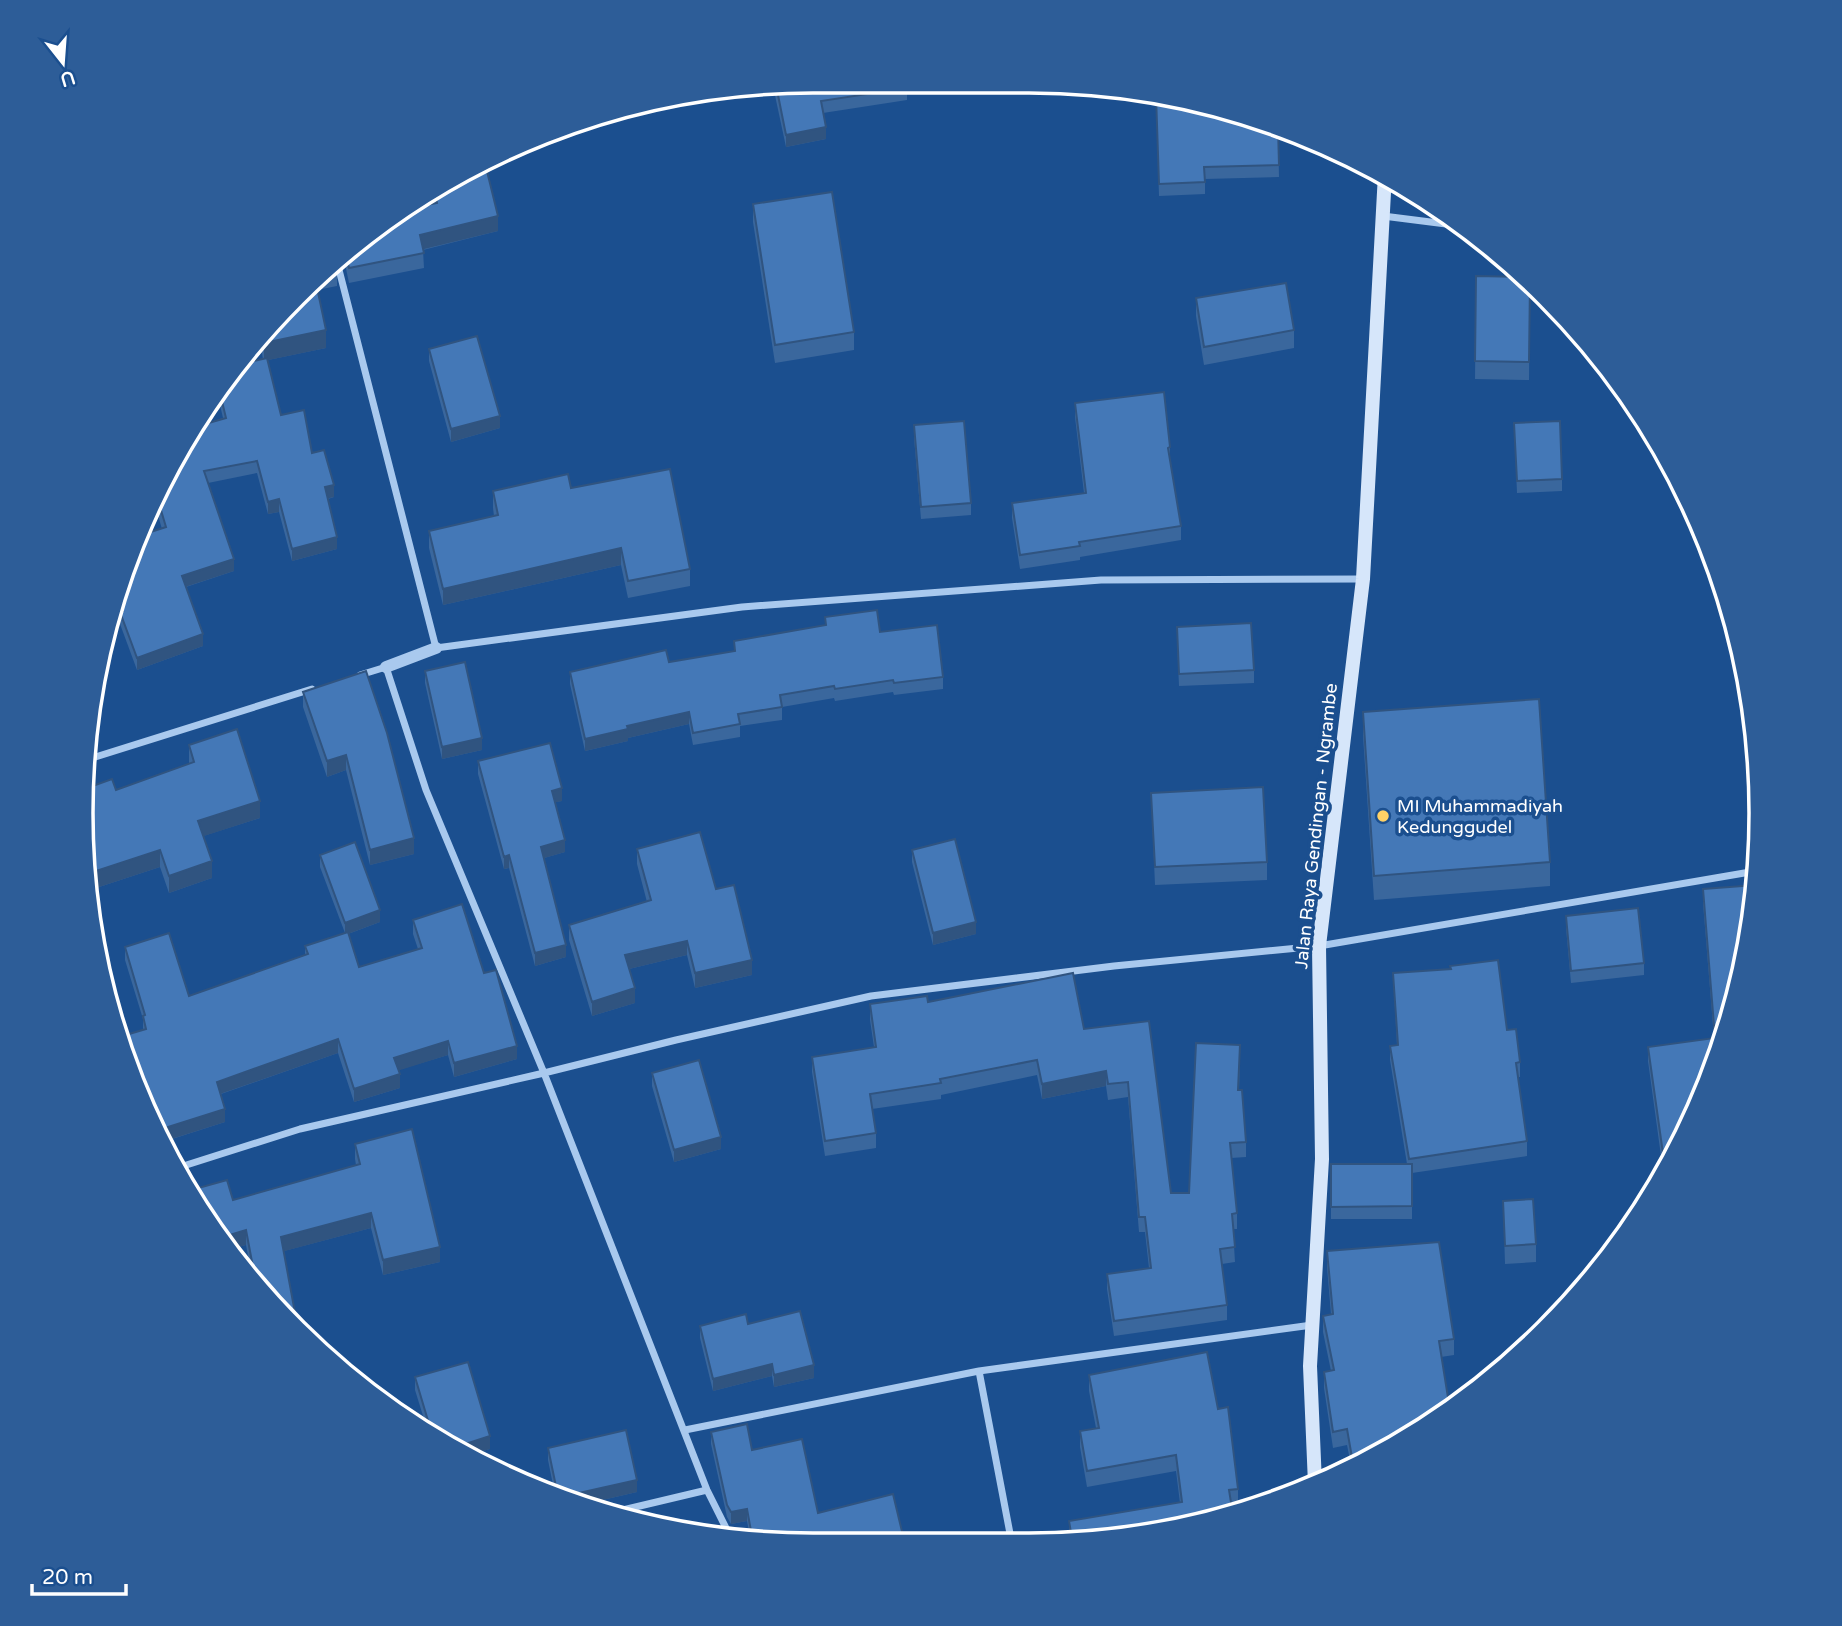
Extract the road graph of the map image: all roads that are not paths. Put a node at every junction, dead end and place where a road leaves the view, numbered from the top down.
1 (1384, 186) edge
2 (1382, 216) junction
3 (1442, 223) edge
4 (339, 270) edge
5 (1363, 579) junction
6 (436, 648) junction
7 (386, 667) junction
8 (347, 679) edge
9 (320, 687) edge
10 (95, 757) edge
11 (1747, 872) edge
12 (1319, 946) junction
13 (544, 1073) junction
14 (185, 1165) edge
15 (1311, 1325) junction
16 (979, 1371) junction
17 (685, 1430) junction
18 (1315, 1474) edge
19 (707, 1490) junction
20 (627, 1509) edge
21 (726, 1528) edge
22 (1010, 1533) edge

1 - 2 main road, Jalan Raya Gendingan - Ngrambe
2 - 3 street
2 - 5 main road, Jalan Raya Gendingan - Ngrambe
4 - 6 street
5 - 6 street
5 - 12 main road, Jalan Raya Gendingan - Ngrambe
6 - 7 street
7 - 8 street
7 - 13 street
9 - 10 street
11 - 12 street
12 - 13 street
12 - 15 main road, Jalan Raya Gendingan - Ngrambe
13 - 14 street
13 - 17 street
15 - 16 street
15 - 18 main road, Jalan Raya Gendingan - Ngrambe
16 - 17 street
16 - 22 street
17 - 19 street
19 - 20 street
19 - 21 street

